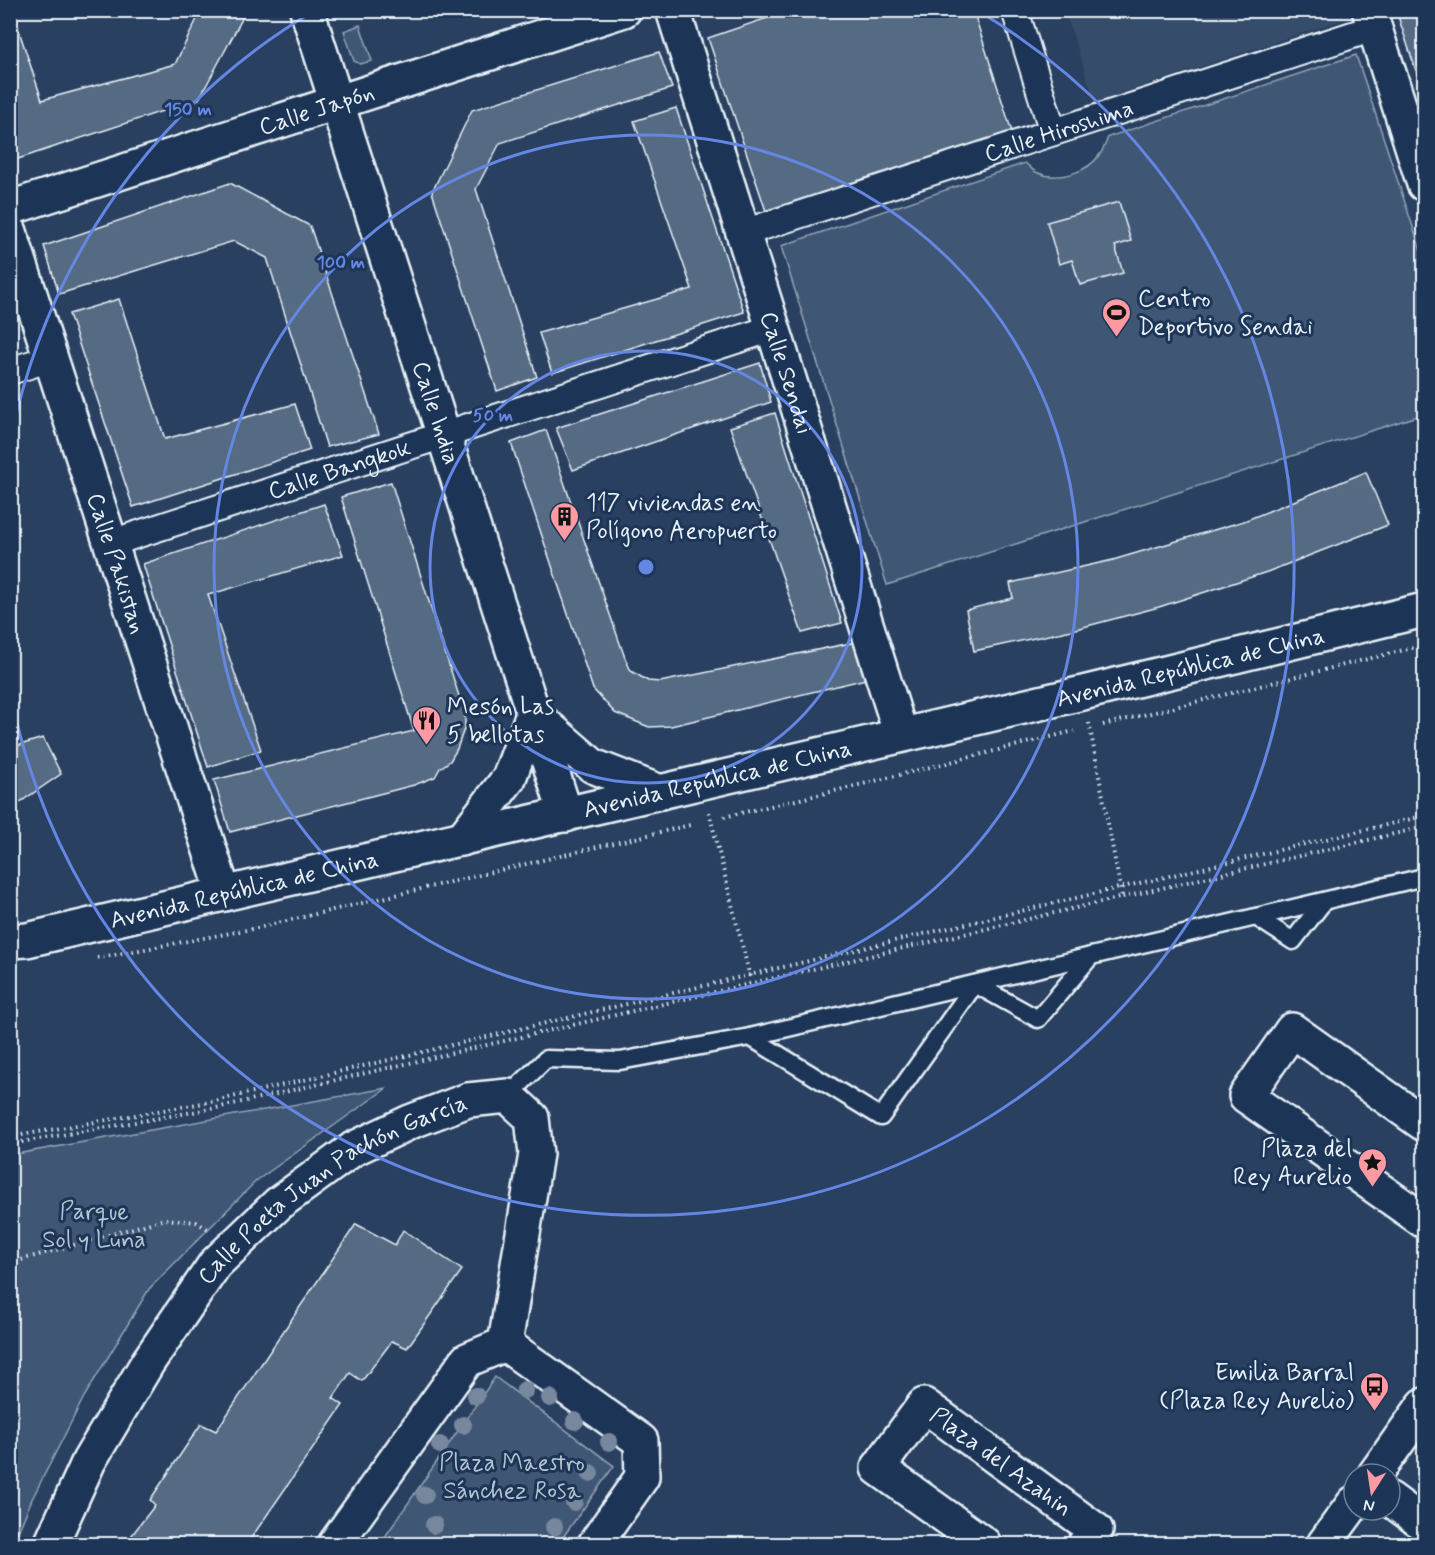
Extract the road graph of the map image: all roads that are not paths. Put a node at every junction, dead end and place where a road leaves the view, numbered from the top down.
1 (307, 10) edge
2 (624, 10) edge
3 (673, 10) edge
4 (1015, 10) edge
5 (1371, 19) edge
6 (337, 103) junction
7 (1415, 122) edge
8 (1053, 132) junction
9 (1425, 184) edge
10 (10, 208) edge
11 (10, 232) edge
12 (743, 233) junction
13 (773, 328) junction
14 (51, 358) junction
15 (10, 371) edge
16 (444, 435) junction
17 (111, 543) junction
18 (1425, 610) edge
19 (533, 714) junction
20 (901, 735) junction
21 (660, 792) junction
22 (566, 815) junction
23 (462, 839) junction
24 (1425, 877) edge
25 (224, 894) junction
26 (1324, 901) junction
27 (1256, 917) junction
28 (10, 941) edge
29 (1091, 956) junction
30 (975, 984) junction
31 (750, 1037) junction
32 (508, 1096) junction
33 (1425, 1124) edge
34 (1425, 1221) edge
35 (505, 1344) junction
36 (1425, 1406) edge
37 (1384, 1462) edge
38 (1402, 1508) edge
39 (1342, 1520) edge
40 (1425, 1524) edge
41 (1094, 1542) edge
42 (51, 1545) edge
43 (335, 1545) edge
44 (595, 1545) edge
45 (984, 1545) edge
46 (1324, 1545) edge

1 - 6 street, Calle India
2 - 6 street, Calle Japón
3 - 12 street, Calle Sendai
4 - 8 street
5 - 7 street
5 - 8 street, Calle Hiroshima
6 - 10 street, Calle Japón
6 - 16 street, Calle India
7 - 9 street
8 - 12 street, Calle Hiroshima
11 - 14 street, Calle Pakistan
12 - 13 street, Calle Sendai
13 - 16 street, Calle Bangkok
13 - 20 street, Calle Sendai
14 - 15 street
14 - 17 street, Calle Pakistan
16 - 17 street, Calle Bangkok
16 - 19 street, Calle India
17 - 25 street, Calle Pakistan
18 - 20 street, Avenida República de China
19 - 21 street
19 - 22 street, Calle India
19 - 23 street
20 - 21 street, Avenida República de China
21 - 22 street, Avenida República de China
22 - 23 street, Avenida República de China
23 - 25 street, Avenida República de China
24 - 26 lane
25 - 28 street, Avenida República de China
26 - 27 lane
26 - 27 lane
27 - 29 lane
29 - 30 lane
29 - 30 lane
30 - 31 lane
30 - 31 lane
31 - 32 lane
32 - 35 street
32 - 42 street, Calle Poeta Juan Pachón García
33 - 34 street
35 - 43 street
35 - 44 street
36 - 37 street
38 - 40 street
39 - 46 street
41 - 45 street, Plaza del Azahin

